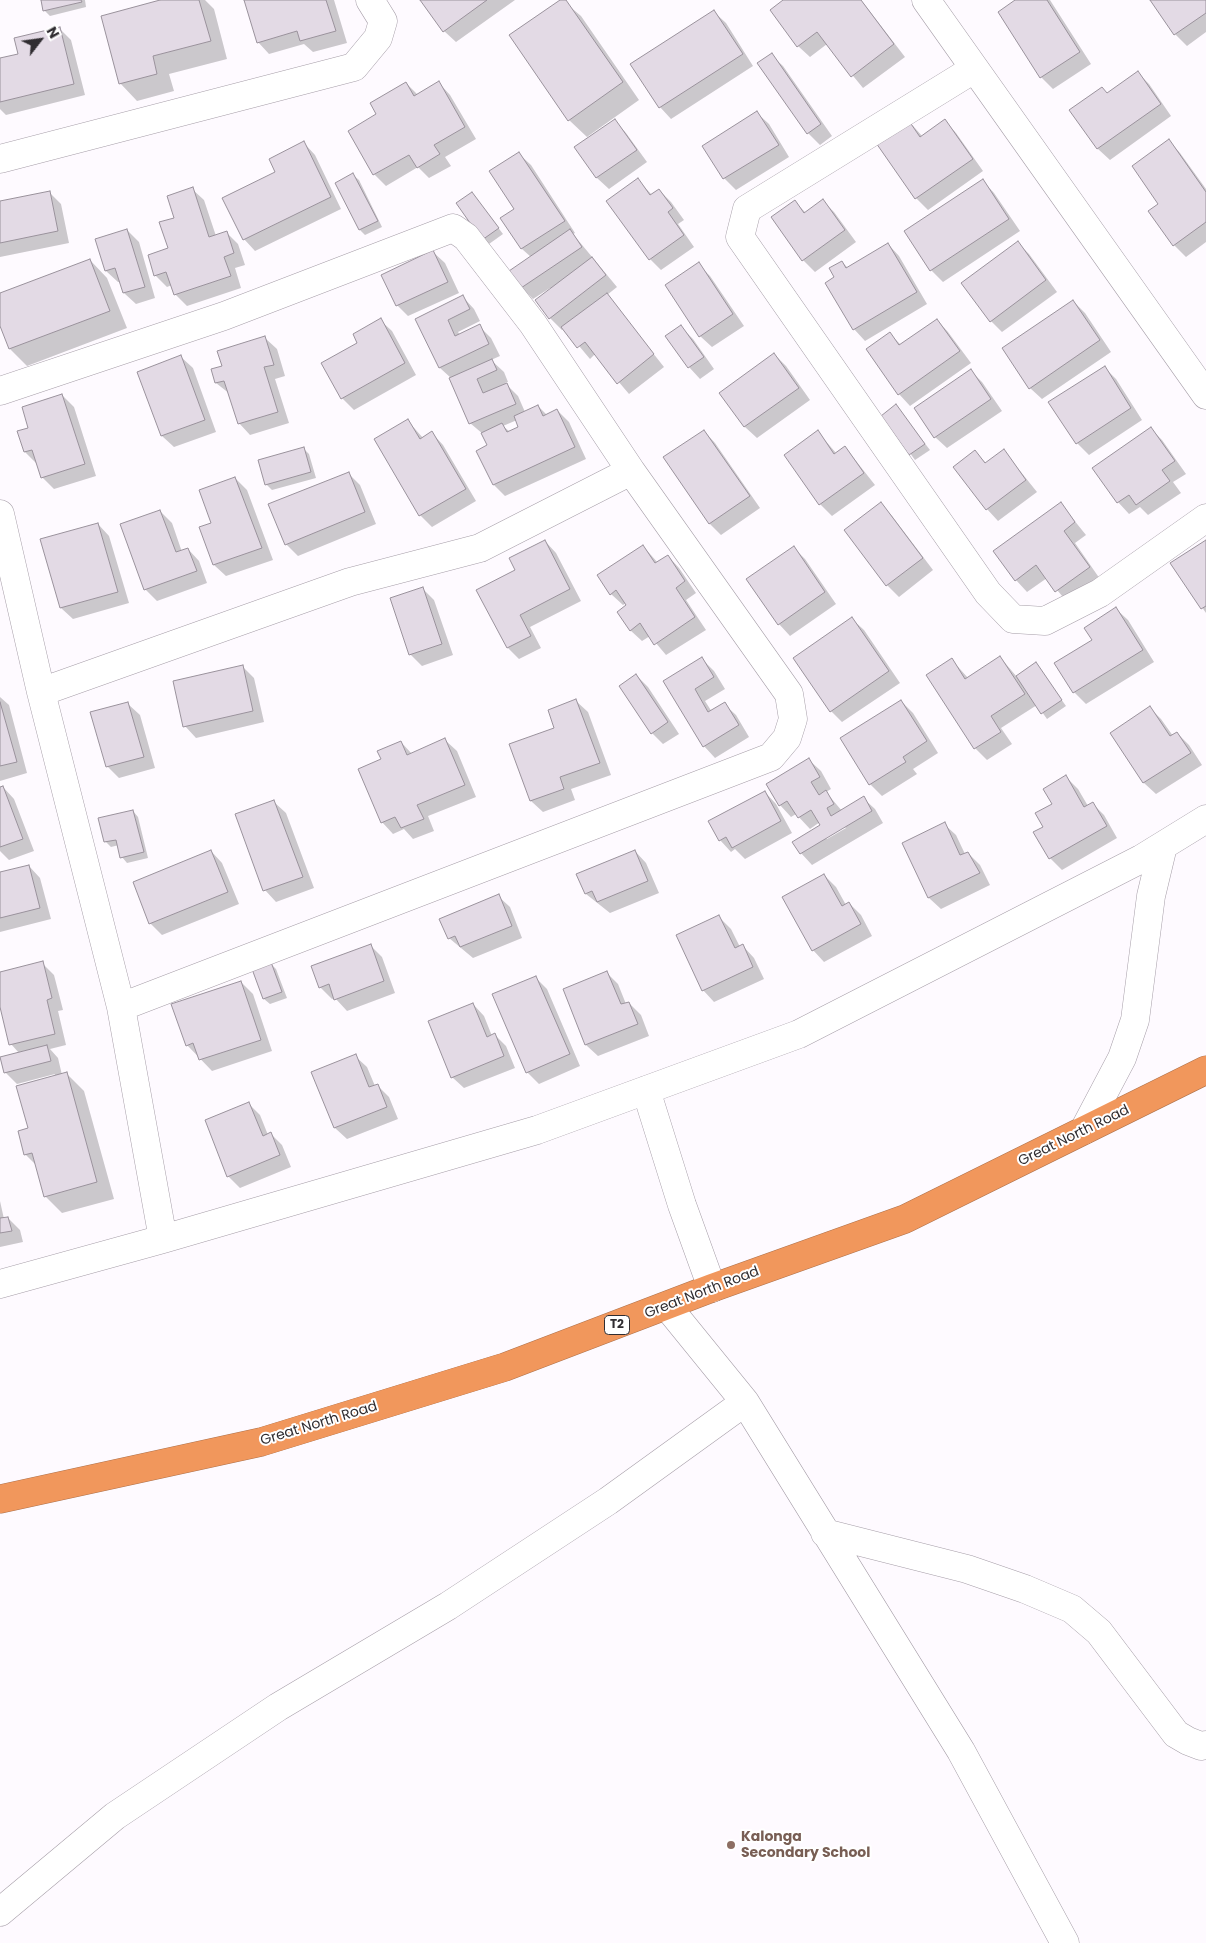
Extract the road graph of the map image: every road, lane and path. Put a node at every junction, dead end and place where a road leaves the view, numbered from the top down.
1 (370, 0) edge
2 (926, 0) edge
3 (974, 69) junction
4 (0, 159) edge
5 (0, 391) edge
6 (1206, 395) edge
7 (632, 471) junction
8 (0, 514) edge
9 (1206, 518) edge
10 (41, 692) junction
11 (1206, 819) edge
12 (1163, 846) junction
13 (121, 1007) junction
14 (1206, 1070) edge
15 (646, 1090) junction
16 (1084, 1130) junction
17 (163, 1240) junction
18 (0, 1284) edge
19 (712, 1288) junction
20 (667, 1306) junction
21 (744, 1402) junction
22 (0, 1499) edge
23 (825, 1533) junction
24 (1206, 1745) edge
25 (0, 1912) edge
26 (1066, 1943) edge

1 - 4 street
2 - 3 street
3 - 6 street
3 - 9 street
5 - 7 street
7 - 10 street
7 - 13 street
8 - 10 street
10 - 13 street
11 - 12 street
12 - 15 street
12 - 16 street
13 - 17 street
14 - 16 highway, Great North Road / T2
15 - 17 street
15 - 19 street
16 - 19 highway, Great North Road / T2
17 - 18 street
19 - 20 highway, Great North Road / T2
20 - 21 street
20 - 22 highway, Great North Road / T2
21 - 23 street
21 - 25 street
23 - 24 street
23 - 26 street

